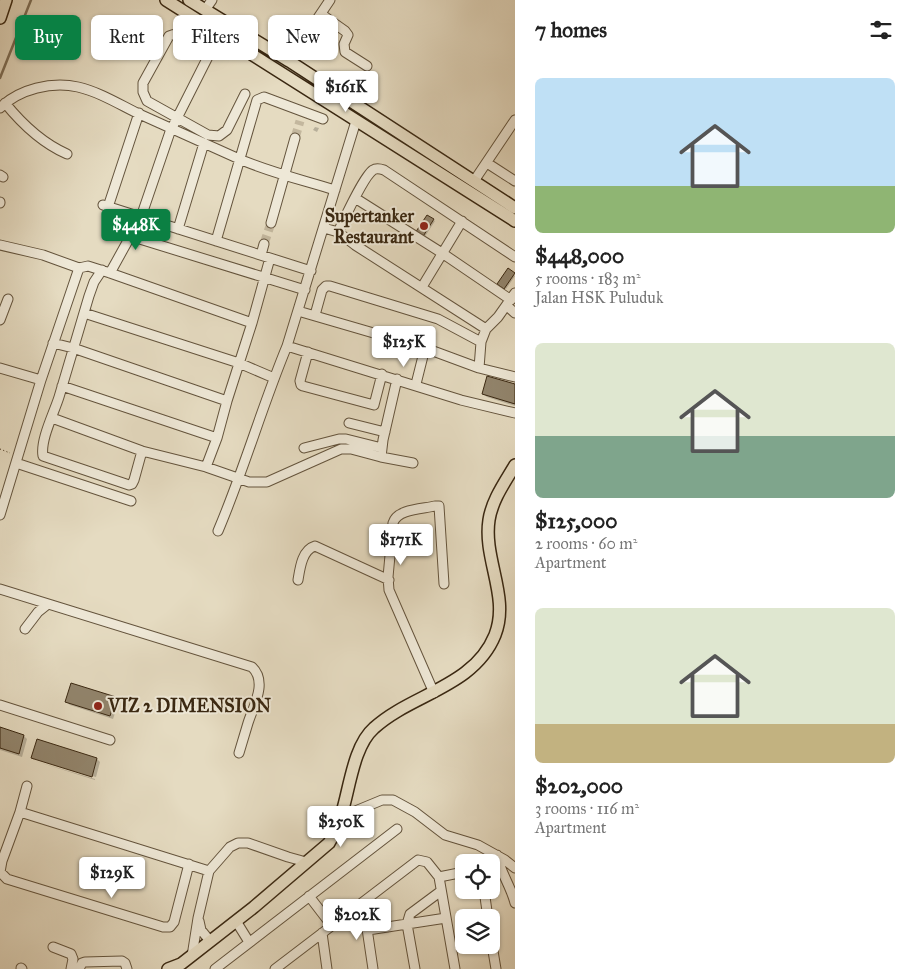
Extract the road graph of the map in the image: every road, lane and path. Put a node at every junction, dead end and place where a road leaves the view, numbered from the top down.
1 (6, 0) edge
2 (166, 0) edge
3 (189, 0) edge
4 (212, 0) edge
5 (330, 0) edge
6 (205, 10) junction
7 (321, 14) junction
8 (189, 15) edge
9 (0, 18) edge
10 (173, 34) edge
11 (258, 59) edge
12 (207, 60) edge
13 (289, 61) junction
14 (367, 66) dead end
15 (245, 94) dead end
16 (3, 106) edge
17 (303, 111) junction
18 (139, 114) junction
19 (178, 118) junction
20 (323, 119) dead end
21 (356, 120) junction
22 (515, 120) edge
23 (300, 121) tunnel mouth
24 (172, 128) junction
25 (295, 138) tunnel mouth
26 (204, 143) junction
27 (67, 154) dead end
28 (240, 159) junction
29 (487, 163) junction
30 (284, 174) junction
31 (474, 181) junction
32 (515, 181) edge
33 (335, 190) junction
34 (354, 198) junction
35 (515, 208) edge
36 (141, 217) junction
37 (462, 221) junction
38 (515, 221) edge
39 (270, 224) tunnel mouth
40 (324, 228) junction
41 (178, 229) junction
42 (338, 232) junction
43 (130, 236) junction
44 (216, 241) junction
45 (264, 244) tunnel mouth
46 (0, 245) edge
47 (442, 254) junction
48 (265, 256) junction
49 (515, 257) edge
50 (79, 268) junction
51 (106, 271) junction
52 (311, 271) junction
53 (264, 277) junction
54 (422, 287) junction
55 (305, 290) junction
56 (8, 299) dead end
57 (511, 300) edge
58 (298, 311) junction
59 (84, 313) junction
60 (515, 313) edge
61 (315, 315) junction
62 (0, 320) edge
63 (252, 323) junction
64 (486, 329) junction
65 (481, 342) junction
66 (54, 343) junction
67 (287, 346) junction
68 (73, 348) junction
69 (425, 348) junction
70 (308, 352) junction
71 (239, 363) junction
72 (0, 368) edge
73 (479, 368) junction
74 (382, 374) junction
75 (274, 378) junction
76 (515, 378) edge
77 (397, 379) junction
78 (41, 380) junction
79 (416, 384) junction
80 (62, 386) junction
81 (227, 401) junction
82 (515, 413) edge
83 (52, 418) junction
84 (349, 423) dead end
85 (385, 432) junction
86 (217, 438) junction
87 (304, 448) dead end
88 (0, 449) edge
89 (142, 451) junction
90 (381, 453) junction
91 (17, 459) junction
92 (413, 463) dead end
93 (515, 465) edge
94 (206, 467) junction
95 (86, 471) junction
96 (239, 479) junction
97 (82, 485) junction
98 (131, 501) dead end
99 (0, 515) edge
100 (218, 531) dead end
101 (298, 580) dead end
102 (389, 580) junction
103 (444, 584) dead end
104 (0, 588) edge
105 (48, 604) junction
106 (25, 629) dead end
107 (434, 692) junction
108 (0, 705) edge
109 (110, 740) dead end
110 (239, 753) dead end
111 (27, 786) dead end
112 (342, 811) junction
113 (20, 812) junction
114 (397, 829) dead end
115 (279, 854) junction
116 (495, 854) edge
117 (500, 857) edge
118 (306, 862) junction
119 (189, 864) junction
120 (500, 867) edge
121 (515, 868) edge
122 (209, 871) junction
123 (0, 872) edge
124 (293, 872) junction
125 (455, 874) edge
126 (440, 876) junction
127 (441, 891) junction
128 (309, 896) junction
129 (515, 903) edge
130 (358, 906) junction
131 (198, 918) junction
132 (446, 918) junction
133 (236, 921) junction
134 (408, 924) junction
135 (332, 926) junction
136 (368, 930) junction
137 (322, 933) junction
138 (210, 941) junction
139 (249, 942) junction
140 (53, 947) dead end
141 (494, 954) edge
142 (192, 956) junction
143 (285, 965) edge
144 (70, 969) edge
145 (79, 969) edge
146 (127, 969) edge
147 (170, 969) edge
148 (215, 969) edge
149 (275, 969) edge
150 (328, 969) edge
151 (373, 969) edge
152 (415, 969) edge
153 (454, 969) edge
154 (496, 969) edge

1 - 9 main road
2 - 8 main road
3 - 6 main road
4 - 6 street
5 - 7 street
6 - 13 main road
7 - 13 street
7 - 14 street
10 - 19 street
11 - 21 main road
12 - 19 street
13 - 31 main road
15 - 19 street
16 - 18 street
16 - 27 street
17 - 20 street
17 - 23 street
17 - 28 street
18 - 24 street
18 - 36 street
19 - 24 street
21 - 33 street
21 - 38 main road
22 - 29 street
24 - 26 street
24 - 36 street
25 - 30 street
26 - 28 street
26 - 41 street
28 - 30 street
28 - 44 street
29 - 31 street
29 - 32 street
30 - 33 street
30 - 39 street
31 - 35 main road
33 - 40 street
34 - 37 street
34 - 42 street
34 - 47 street
36 - 41 street
36 - 43 street
37 - 47 street
37 - 49 street
40 - 42 street
40 - 52 street
41 - 44 street
42 - 54 street
43 - 51 street
43 - 53 street
44 - 48 street
45 - 48 street
46 - 50 street
47 - 54 street
47 - 57 street
48 - 52 street
48 - 53 street
50 - 51 street
50 - 66 street
51 - 59 street
51 - 63 street
52 - 55 street
53 - 55 street
53 - 63 street
54 - 64 street
55 - 58 street
56 - 62 street
57 - 60 street
57 - 64 street
58 - 61 street
58 - 67 street
59 - 68 street
59 - 71 street
61 - 65 street
61 - 69 street
63 - 71 street
64 - 65 street
65 - 73 street
66 - 68 street
66 - 78 street
67 - 70 street
67 - 75 street
68 - 80 street
68 - 81 street
69 - 73 street
69 - 79 street
70 - 74 street
70 - 74 street
71 - 75 street
71 - 81 street
72 - 78 street
73 - 76 street
74 - 77 street
75 - 96 street
77 - 79 street
77 - 85 street
78 - 91 street
79 - 82 street
80 - 83 street
80 - 86 street
81 - 86 street
83 - 89 street
83 - 95 street
84 - 85 street
85 - 90 street
86 - 94 street
87 - 90 street
88 - 91 path
89 - 94 street
89 - 95 street
90 - 92 street
90 - 96 street
91 - 97 street
91 - 99 street
93 - 107 main road
94 - 96 street
95 - 97 street
96 - 100 street
97 - 98 street
101 - 102 street
102 - 103 street
102 - 107 street
104 - 105 street
105 - 106 street
105 - 110 street
107 - 112 main road
108 - 109 street
111 - 113 street
112 - 116 street
112 - 118 main road
113 - 119 street
113 - 123 street
114 - 128 street
115 - 118 street
115 - 122 street
115 - 124 street
117 - 121 street
118 - 124 main road
119 - 122 street
119 - 123 street
120 - 129 street
122 - 131 street
124 - 133 main road
125 - 126 street
126 - 127 street
126 - 130 street
127 - 132 street
127 - 134 street
128 - 135 street
128 - 139 street
130 - 135 street
130 - 136 street
131 - 138 street
131 - 142 street
132 - 134 street
132 - 153 street
133 - 138 main road
133 - 139 street
134 - 136 street
134 - 152 street
135 - 137 street
136 - 151 street
137 - 143 street
137 - 150 street
138 - 142 main road
139 - 148 street
140 - 144 street
141 - 154 street
142 - 147 main road
143 - 149 street
145 - 146 street

